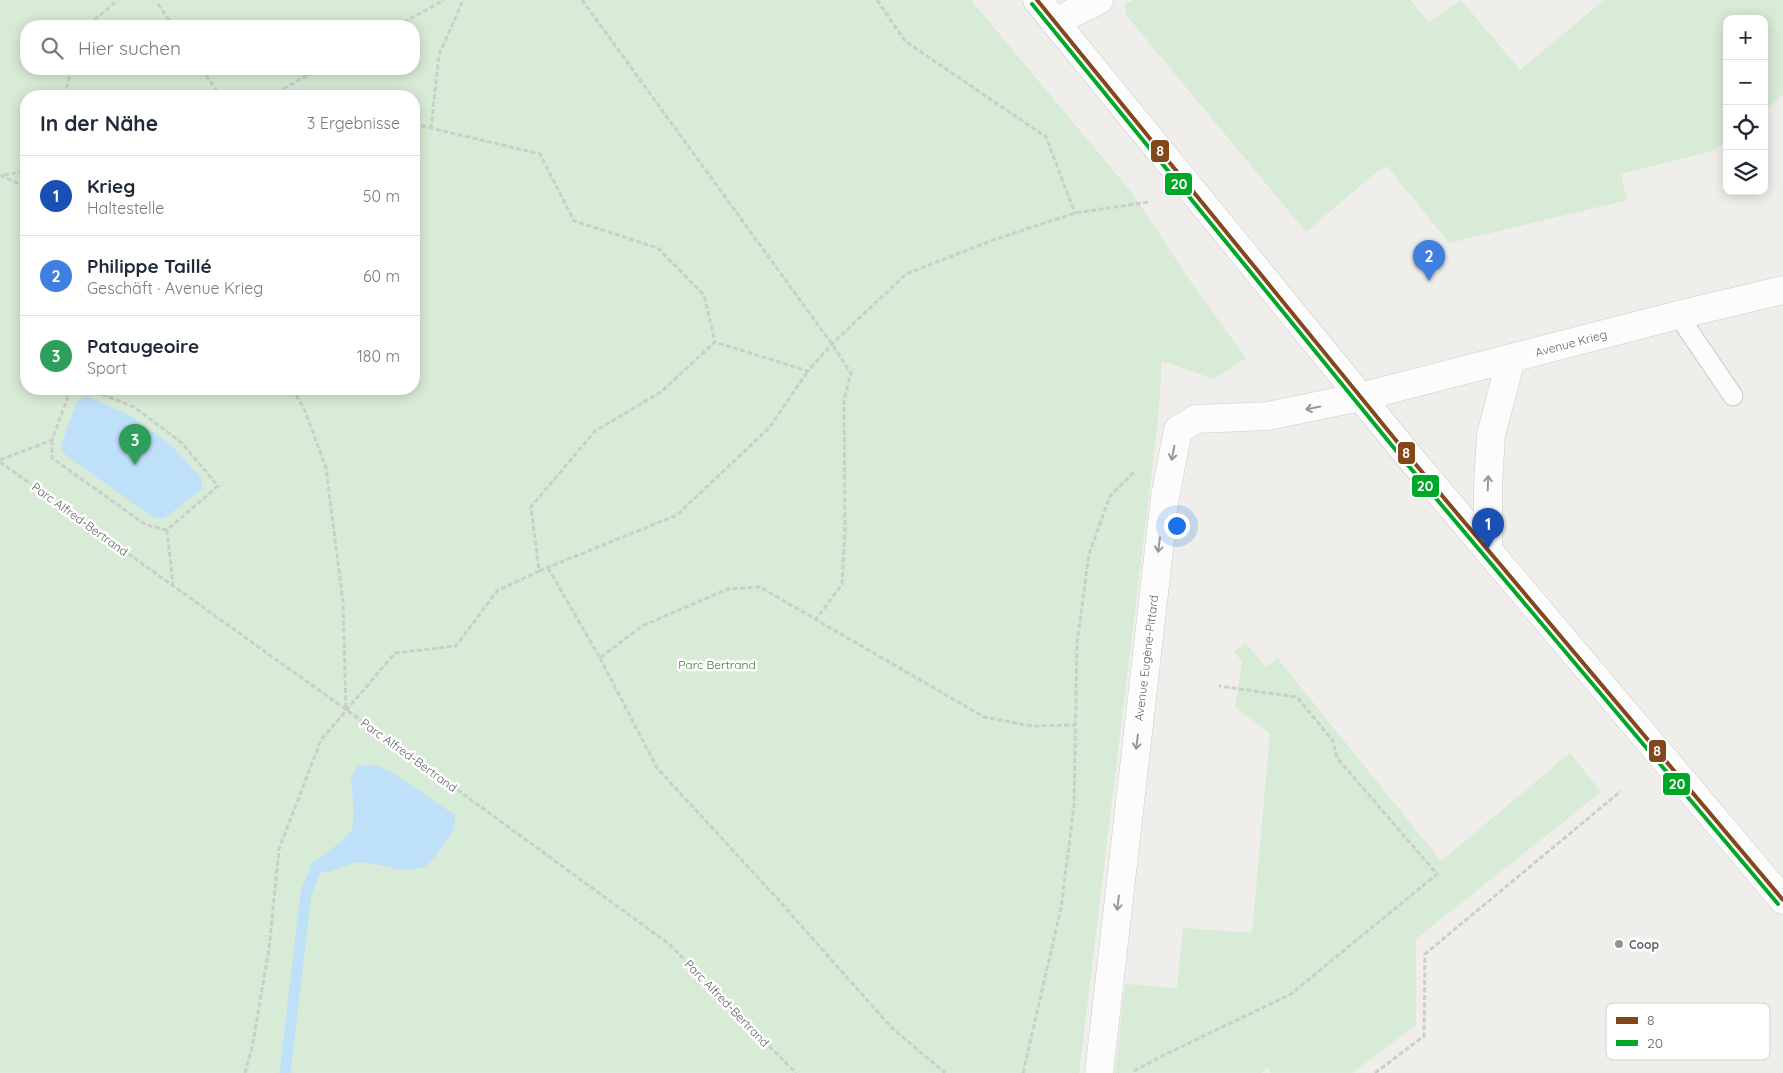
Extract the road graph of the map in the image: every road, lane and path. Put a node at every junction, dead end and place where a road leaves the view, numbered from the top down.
1 (118, 0) edge
2 (444, 0) edge
3 (463, 0) edge
4 (582, 0) edge
5 (877, 0) edge
6 (1037, 0) edge
7 (1099, 0) edge
8 (158, 4) dead end
9 (94, 20) edge
10 (169, 20) edge
11 (408, 20) edge
12 (1055, 22) junction
13 (70, 75) edge
14 (206, 75) edge
15 (309, 75) edge
16 (66, 90) edge
17 (216, 90) edge
18 (281, 90) edge
19 (420, 126) edge
20 (431, 129) junction
21 (20, 172) edge
22 (2, 175) edge
23 (20, 184) edge
24 (1149, 202) dead end
25 (1075, 213) junction
26 (1783, 290) edge
27 (1678, 315) junction
28 (715, 342) junction
29 (832, 344) junction
30 (1511, 359) junction
31 (808, 371) junction
32 (69, 395) edge
33 (104, 395) edge
34 (296, 395) edge
35 (1733, 396) dead end
36 (1360, 397) junction
37 (52, 440) junction
38 (1173, 454) junction
39 (0, 461) edge
40 (167, 530) junction
41 (1488, 549) junction
42 (548, 568) junction
43 (539, 571) junction
44 (173, 585) junction
45 (816, 619) junction
46 (600, 658) junction
47 (1219, 686) dead end
48 (346, 710) junction
49 (1075, 725) junction
50 (1621, 791) dead end
51 (1783, 900) edge
52 (245, 1073) edge
53 (796, 1073) edge
54 (945, 1073) edge
55 (1023, 1073) edge
56 (1099, 1073) edge
57 (1131, 1073) edge
58 (1375, 1073) edge

1 - 9 path
2 - 11 path
3 - 20 path
4 - 29 path
5 - 25 path
6 - 12 street
7 - 12 street
8 - 10 path
12 - 36 street
13 - 16 path
14 - 17 path
15 - 18 path
19 - 20 path
20 - 28 path
21 - 22 path
22 - 23 path
24 - 25 path
25 - 29 path
26 - 27 street, Avenue Krieg
27 - 30 street, Avenue Krieg
27 - 35 lane
28 - 31 path
28 - 43 path
29 - 31 path
29 - 45 path
30 - 36 street, Avenue Krieg
41 -> 30 street
31 - 42 path
32 - 37 path
33 - 40 path
34 - 48 path
36 -> 38 street, Avenue Eugène-Pittard
36 - 41 street
37 - 39 path
37 - 40 path
38 - 49 path
38 -> 56 street, Avenue Eugène-Pittard
39 - 44 path, Parc Alfred-Bertrand
40 - 44 path
41 - 51 street
42 - 43 path
42 - 46 path
43 - 48 path
44 - 48 path, Parc Alfred-Bertrand
45 - 46 path
45 - 49 path
46 - 54 path
47 - 57 path
48 - 52 path
48 - 53 path, Parc Alfred-Bertrand
49 - 55 path
50 - 58 path

